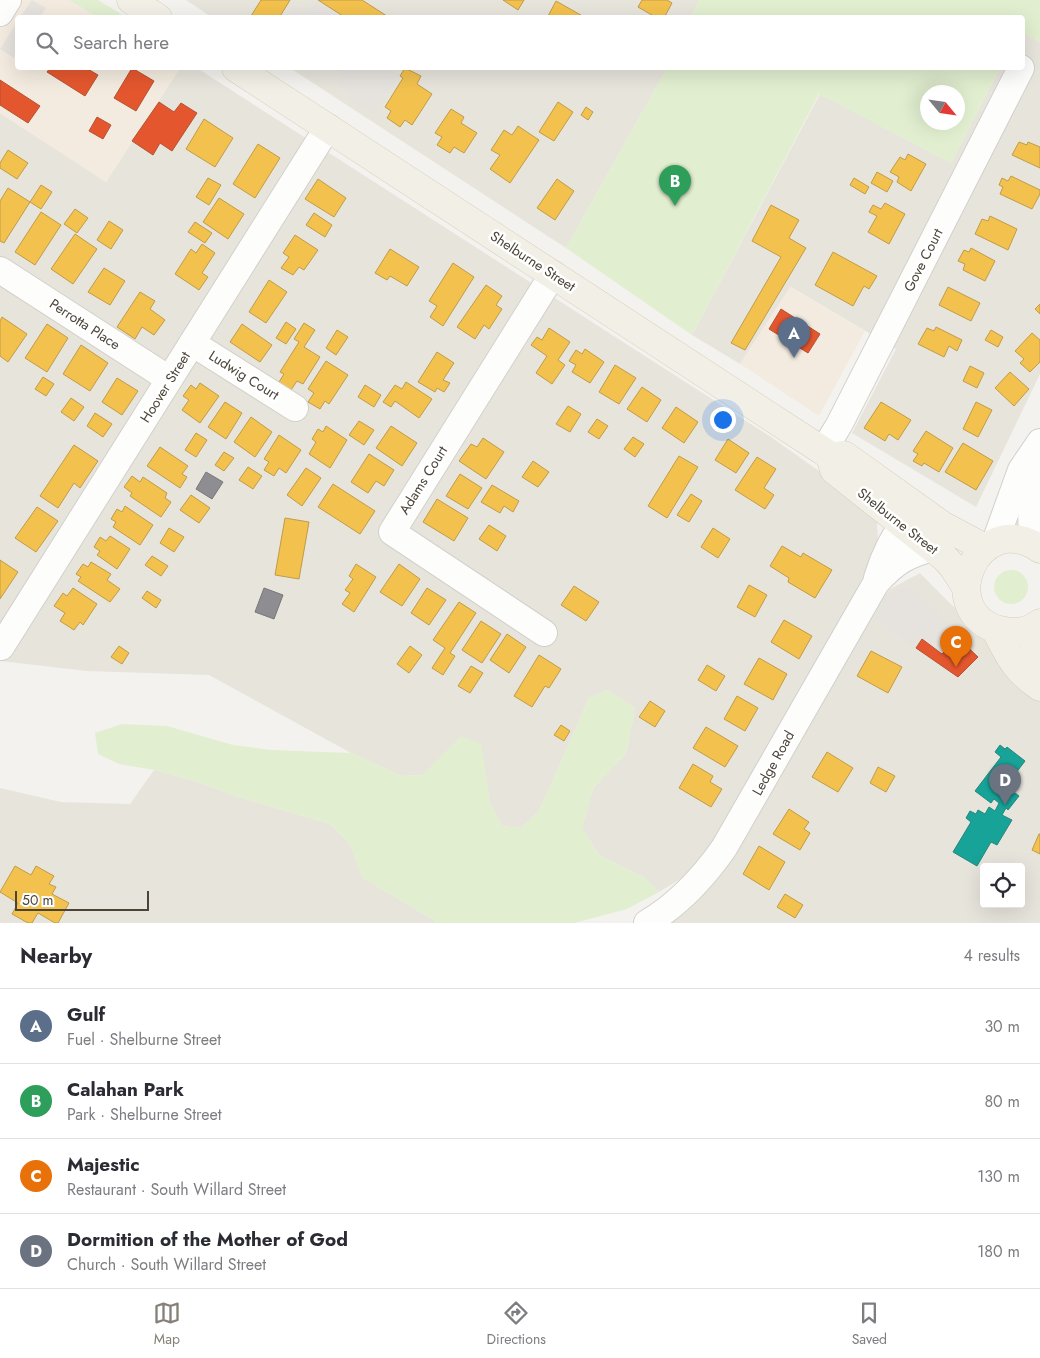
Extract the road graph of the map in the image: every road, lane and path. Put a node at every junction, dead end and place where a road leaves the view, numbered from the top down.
1 (8, 0) edge
2 (131, 0) edge
3 (0, 13) edge
4 (154, 15) edge
5 (239, 70) edge
6 (1019, 70) edge
7 (328, 127) junction
8 (0, 270) edge
9 (553, 274) junction
10 (192, 343) junction
11 (169, 379) junction
12 (295, 408) dead end
13 (1040, 442) edge
14 (1040, 446) edge
15 (827, 453) junction
16 (908, 516) junction
17 (990, 545) junction
18 (1037, 547) edge
19 (934, 548) junction
20 (876, 583) junction
21 (966, 588) junction
22 (1038, 624) edge
23 (996, 629) junction
24 (544, 633) dead end
25 (1, 647) edge
26 (1040, 681) edge
27 (1040, 687) edge
28 (647, 923) edge

1 - 3 street
2 - 4 main road
5 - 7 main road, Shelburne Street
6 - 15 street, Gove Court
7 - 9 main road, Shelburne Street
7 - 10 street, Hoover Street
8 - 11 street, Perrotta Place
9 - 15 main road, Shelburne Street
9 - 24 street, Adams Court
10 - 11 street, Hoover Street
10 - 12 street, Ludwig Court
11 - 25 street, Hoover Street
13 - 17 street
14 - 18 street
15 - 16 main road, Shelburne Street
16 - 17 main road, Shelburne Street
16 - 19 main road, Shelburne Street
16 - 20 street, Ledge Road
17 - 18 main road
17 - 21 main road
19 - 20 street, Ledge Road
19 - 21 main road, Shelburne Street
20 - 28 street, Ledge Road
21 - 23 main road, Shelburne Street
22 - 23 main road, Shelburne Street
22 - 26 main road
23 - 27 main road

